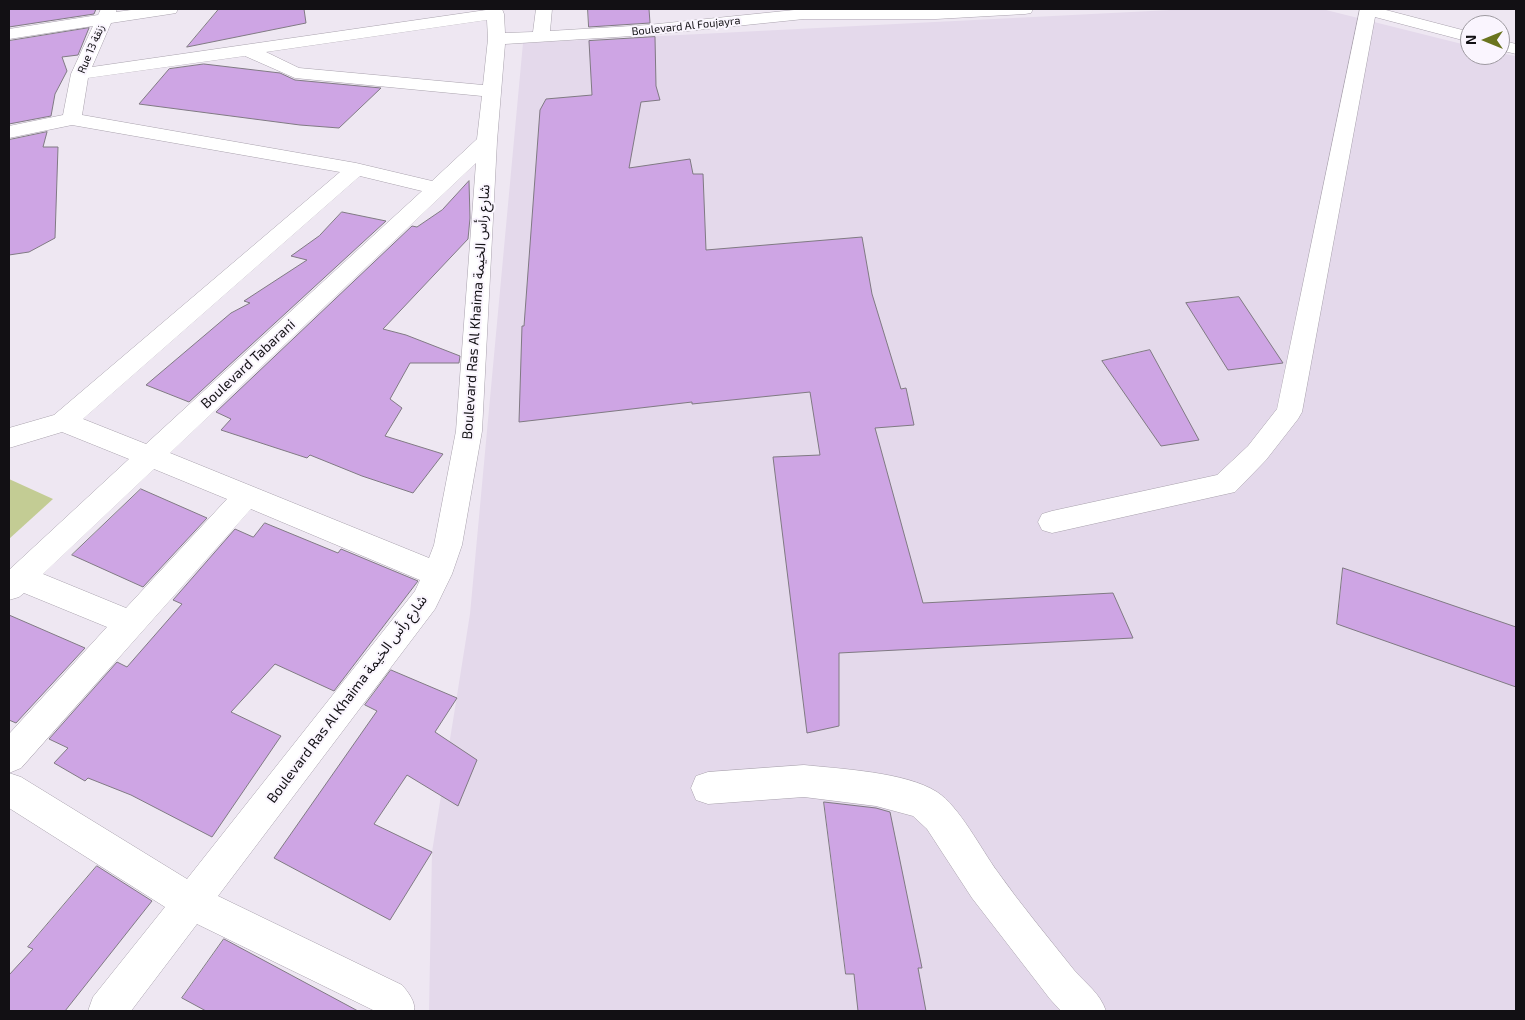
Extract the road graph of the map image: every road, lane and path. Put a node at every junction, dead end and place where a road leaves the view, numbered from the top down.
1 (170, 9) edge
2 (544, 9) edge
3 (1025, 9) edge
4 (1368, 10) edge
5 (495, 11) edge
6 (804, 11) edge
7 (935, 11) edge
8 (107, 13) edge
9 (9, 34) edge
10 (1460, 34) edge
11 (541, 36) junction
12 (497, 39) junction
13 (247, 50) junction
14 (80, 74) junction
15 (492, 91) junction
16 (72, 119) junction
17 (9, 132) edge
18 (487, 141) junction
19 (356, 169) junction
20 (437, 188) junction
21 (63, 422) junction
22 (9, 438) edge
23 (149, 456) junction
24 (247, 495) junction
25 (1052, 522) dead end
26 (438, 574) junction
27 (14, 583) edge
28 (130, 623) junction
29 (9, 756) edge
30 (708, 788) dead end
31 (9, 789) edge
32 (192, 903) junction
33 (107, 1011) edge
34 (395, 1011) edge
35 (1087, 1011) edge

1 - 8 street
2 - 11 street
3 - 7 street, Boulevard Al Foujayra
4 - 10 street
4 - 25 street
5 - 12 street, Boulevard Ras Al Khaima شارع رأس الخيمة
5 - 13 street
6 - 7 street, Boulevard Al Foujayra
6 - 11 street, Boulevard Al Foujayra
8 - 9 street
8 - 14 street, Rue 13 زنقة
11 - 12 street, Boulevard Al Foujayra
12 - 15 street, Boulevard Ras Al Khaima شارع رأس الخيمة
13 - 14 street
13 - 15 street
14 - 16 street, Rue 13 زنقة
15 - 18 street, Boulevard Ras Al Khaima شارع رأس الخيمة
16 - 17 street
16 - 19 street
18 - 20 street, Boulevard Tabarani
18 - 26 street, Boulevard Ras Al Khaima شارع رأس الخيمة
19 - 20 street
19 - 21 street
20 - 23 street, Boulevard Tabarani
21 - 22 street
21 - 23 street
23 - 24 street
23 - 27 street, Boulevard Tabarani
24 - 26 street
24 - 28 street
26 - 32 street, Boulevard Ras Al Khaima شارع رأس الخيمة
27 - 28 street
28 - 29 street
30 - 35 street
31 - 32 street
32 - 33 street, Boulevard Ras Al Khaima شارع رأس الخيمة
32 - 34 street

